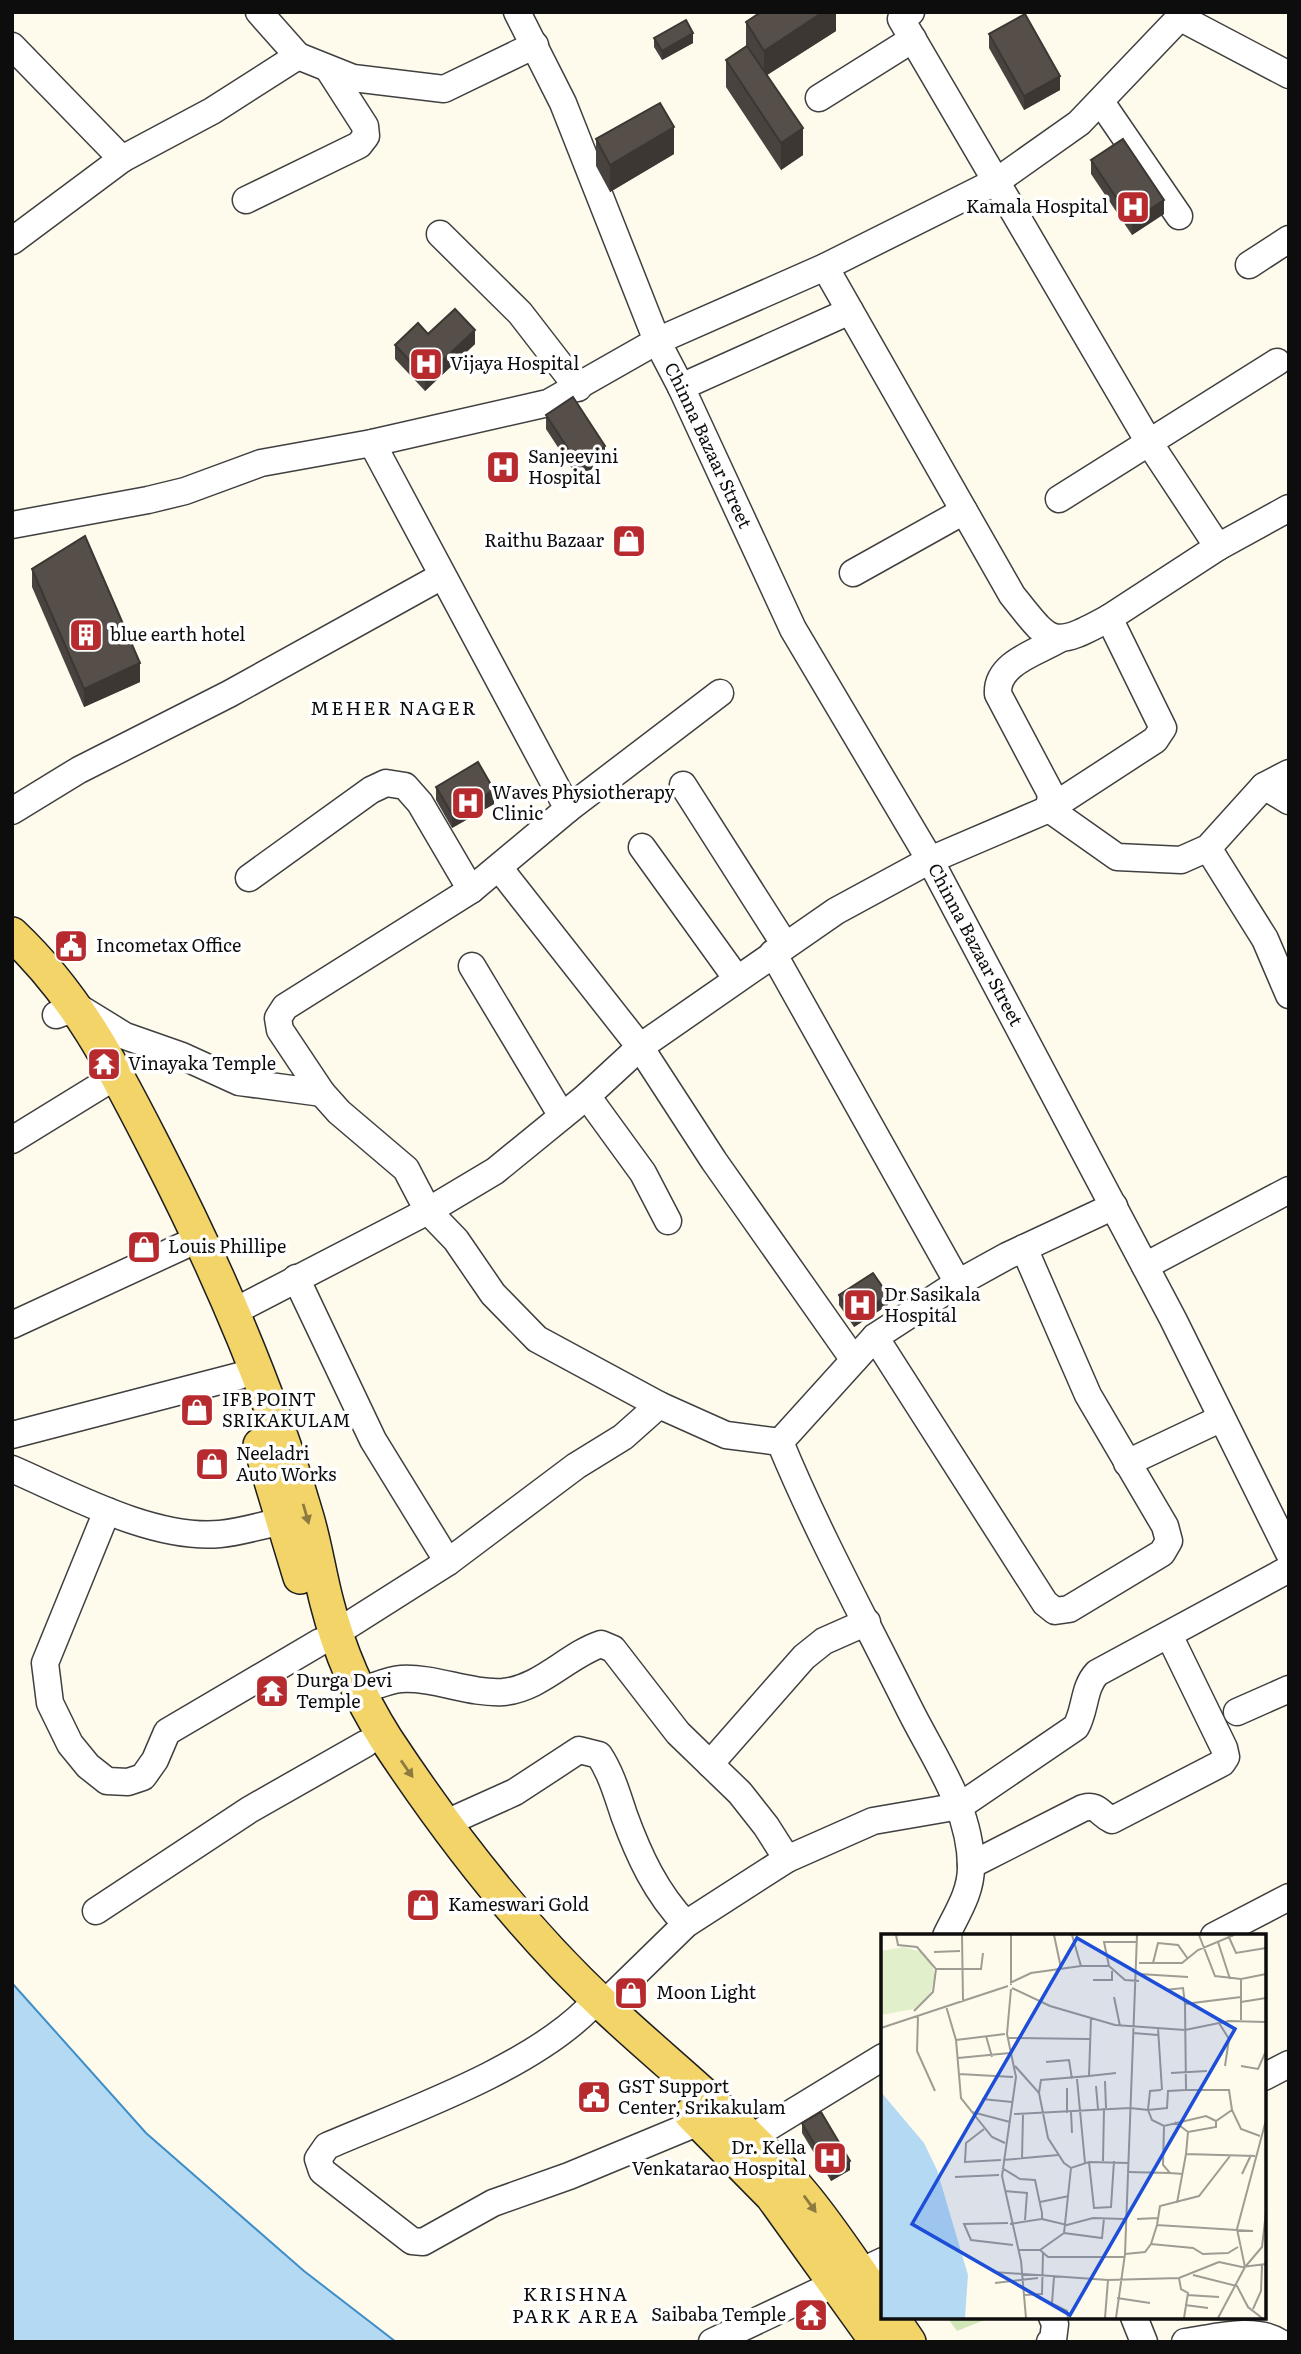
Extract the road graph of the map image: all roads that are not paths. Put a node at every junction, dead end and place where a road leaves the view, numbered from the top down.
1 (258, 12) edge
2 (517, 12) edge
3 (1182, 15) edge
4 (905, 21) edge
5 (534, 45) junction
6 (12, 46) edge
7 (298, 56) junction
8 (329, 71) junction
9 (1289, 75) edge
10 (819, 98) dead end
11 (1101, 102) junction
12 (122, 159) junction
13 (997, 181) junction
14 (246, 200) dead end
15 (1179, 216) dead end
16 (440, 234) dead end
17 (1289, 239) edge
18 (12, 241) edge
19 (1249, 265) dead end
20 (825, 267) junction
21 (850, 311) junction
22 (657, 341) junction
23 (1277, 362) dead end
24 (681, 387) junction
25 (578, 388) junction
26 (372, 443) junction
27 (1150, 444) junction
28 (1059, 499) dead end
29 (1289, 508) edge
30 (964, 512) junction
31 (12, 525) edge
32 (1218, 547) junction
33 (853, 573) dead end
34 (442, 576) junction
35 (1109, 618) junction
36 (1058, 640) junction
37 (720, 693) dead end
38 (1289, 773) edge
39 (682, 785) dead end
40 (1264, 786) junction
41 (1289, 801) edge
42 (568, 809) junction
43 (1049, 809) junction
44 (12, 811) edge
45 (642, 846) dead end
46 (1208, 848) junction
47 (930, 860) junction
48 (500, 869) junction
49 (249, 878) dead end
50 (471, 891) junction
51 (12, 934) edge
52 (779, 949) junction
53 (12, 965) edge
54 (472, 966) dead end
55 (737, 979) junction
56 (1289, 995) edge
57 (67, 1011) junction
58 (640, 1047) junction
59 (103, 1084) junction
60 (322, 1093) junction
61 (587, 1096) junction
62 (562, 1116) junction
63 (12, 1140) edge
64 (1289, 1190) edge
65 (1114, 1206) junction
66 (428, 1211) junction
67 (668, 1221) dead end
68 (183, 1246) junction
69 (1024, 1248) junction
70 (1145, 1266) junction
71 (296, 1278) junction
72 (958, 1283) junction
73 (235, 1311) junction
74 (12, 1325) edge
75 (875, 1337) junction
76 (854, 1360) junction
77 (239, 1376) junction
78 (659, 1405) junction
79 (1220, 1419) junction
80 (12, 1435) edge
81 (780, 1442) junction
82 (1127, 1463) junction
83 (12, 1469) edge
84 (107, 1511) junction
85 (283, 1521) junction
86 (1289, 1553) edge
87 (448, 1562) junction
88 (1289, 1569) edge
89 (867, 1622) junction
90 (1169, 1635) junction
91 (328, 1638) junction
92 (1289, 1689) edge
93 (359, 1691) junction
94 (1237, 1712) dead end
95 (365, 1744) junction
96 (710, 1763) junction
97 (960, 1806) junction
98 (446, 1823) junction
99 (787, 1859) junction
100 (971, 1865) junction
101 (1289, 1897) edge
102 (96, 1911) dead end
103 (686, 1924) junction
104 (947, 1934) edge
105 (1218, 1934) edge
106 (596, 2007) junction
107 (881, 2060) edge
108 (1289, 2064) edge
109 (1266, 2076) edge
110 (699, 2122) junction
111 (749, 2139) junction
112 (858, 2271) edge
113 (1053, 2319) edge
114 (1135, 2319) edge
115 (875, 2325) edge
116 (712, 2342) edge
117 (909, 2342) edge
118 (1050, 2342) edge
119 (1144, 2342) edge
120 (1185, 2342) edge
121 (1279, 2342) edge

1 - 7 street
2 - 5 street, Chinna Bazaar Street
3 - 9 street
3 - 11 street
4 - 10 street
4 - 13 street
5 - 8 street
5 - 22 street, Chinna Bazaar Street
6 - 12 street
7 - 8 street
7 - 12 street
8 - 14 street
11 - 13 street
11 - 15 street
12 - 18 street
13 - 20 street
13 - 27 street
16 - 25 street
17 - 19 street
20 - 21 street
20 - 22 street
21 - 24 street
21 - 30 street
22 - 24 street, Chinna Bazaar Street
22 - 25 street
23 - 27 street
24 - 47 street, Chinna Bazaar Street
25 - 26 street
26 - 31 street
26 - 34 street
27 - 28 street
27 - 32 street
29 - 32 street
30 - 33 street
30 - 36 street
32 - 35 street
34 - 42 street
34 - 44 street
35 - 36 street
35 - 43 street
36 - 43 street
37 - 42 street
38 - 40 street
39 - 52 street
40 - 41 street
40 - 46 street
42 - 48 street
43 - 46 street
43 - 47 street
45 - 55 street
46 - 56 street
47 - 52 street
47 - 65 street, Chinna Bazaar Street
48 - 50 street
48 - 58 street
49 - 50 street
50 - 60 street
51 - 57 main road
52 - 55 street
52 - 72 street
53 - 57 main road
54 - 62 street
55 - 58 street
57 - 59 main road
57 - 60 street
57 - 73 main road
58 - 61 street
58 - 76 street
59 - 63 street
59 - 68 main road
60 - 66 street
61 - 62 street
61 - 67 street
62 - 66 street
64 - 70 street
65 - 69 street
65 - 70 street, Chinna Bazaar Street
66 - 71 street
66 - 78 street
68 - 74 street
68 - 77 main road
69 - 72 street
69 - 82 street
70 - 79 street, Chinna Bazaar Street
71 - 73 street
71 - 87 street
72 - 75 street
73 -> 91 main road
75 - 76 street
75 - 82 street
76 - 81 street
77 - 80 street
77 - 85 main road
78 - 81 street
78 - 87 street
79 - 82 street
79 - 86 street, Chinna Bazaar Street
81 - 89 street
83 - 84 street
84 - 85 street
84 - 91 street
85 - 91 main road
87 - 91 street
88 - 90 street
89 - 96 street
89 - 97 street
90 - 97 street
90 - 100 street
91 - 93 main road
91 - 95 main road
92 - 94 street
93 - 96 street
93 -> 98 main road
95 - 102 street
95 - 106 main road
96 - 99 street
97 - 99 street
97 - 100 street
98 - 103 street
98 - 106 main road
99 - 103 street
100 - 104 street
101 - 105 street
103 - 106 street
106 - 110 main road
106 - 110 street
106 - 111 main road
107 - 111 street
108 - 109 street
110 - 112 main road
111 -> 112 main road
112 - 115 main road
112 - 116 street
113 - 118 street
114 - 119 street
115 - 117 main road
120 - 121 street

